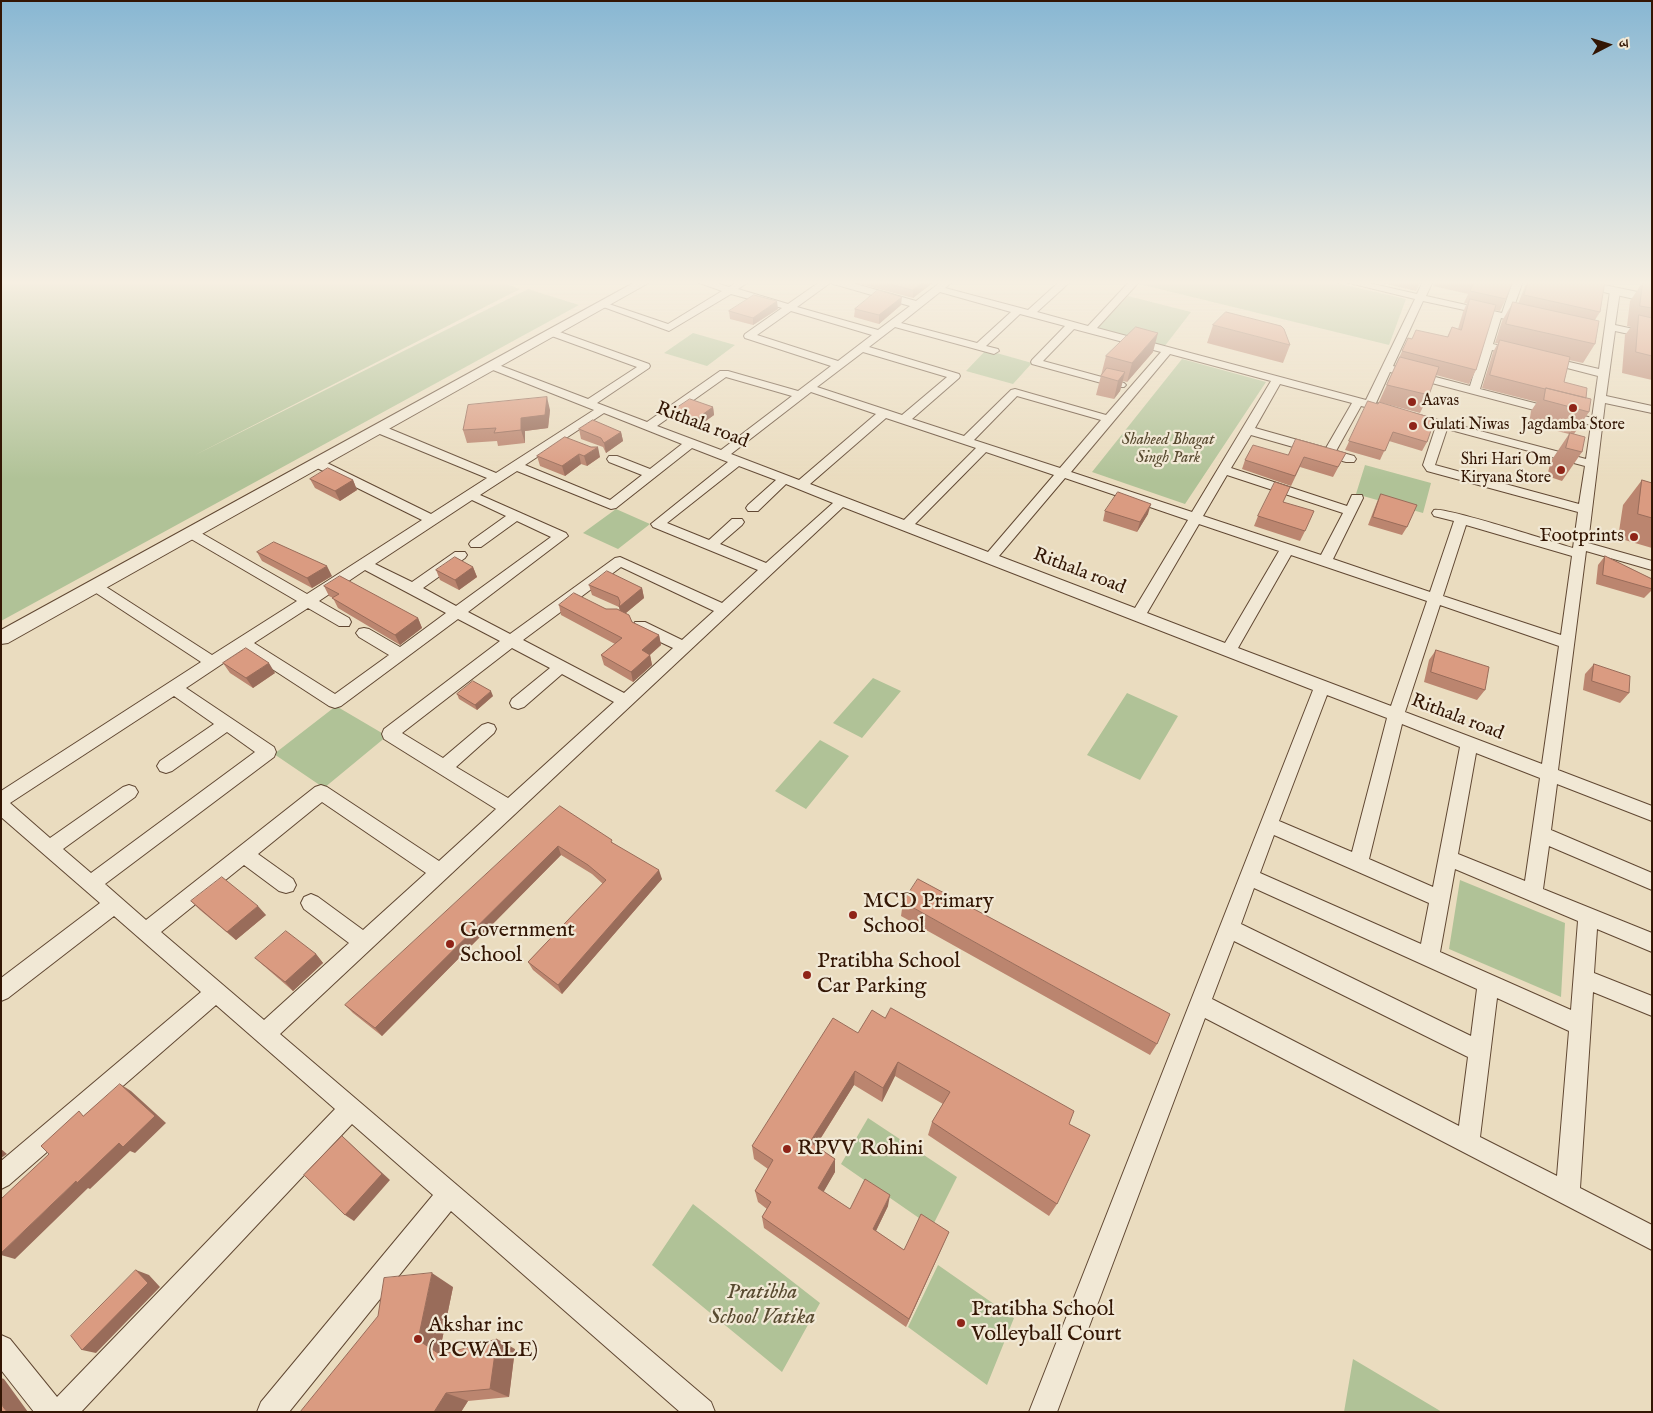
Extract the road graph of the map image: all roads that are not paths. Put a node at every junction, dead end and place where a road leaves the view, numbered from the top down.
1 (1488, 346) edge
2 (527, 347) edge
3 (592, 347) edge
4 (782, 347) edge
5 (979, 347) edge
6 (1051, 347) edge
7 (1152, 347) edge
8 (1396, 347) edge
9 (1492, 347) edge
10 (1604, 347) edge
11 (862, 348) joint
12 (994, 351) dead end
13 (1167, 351) junction
14 (492, 366) junction
15 (839, 366) junction
16 (1386, 368) junction
17 (1604, 374) junction
18 (1277, 380) junction
19 (1134, 389) junction
20 (1474, 391) junction
21 (805, 392) junction
22 (1600, 398) junction
23 (589, 403) junction
24 (1363, 403) junction
25 (604, 409) junction
26 (1652, 410) edge
27 (883, 414) junction
28 (1109, 419) junction
29 (903, 420) junction
30 (1597, 423) junction
31 (1442, 424) junction
32 (648, 426) junction
33 (379, 429) junction
34 (1248, 430) junction
35 (560, 437) junction
36 (966, 441) junction
37 (575, 443) edge
38 (692, 443) junction
39 (984, 447) junction
40 (1329, 453) junction
41 (722, 455) junction
42 (613, 458) dead end
43 (1350, 459) dead end
44 (737, 461) junction
45 (316, 463) junction
46 (1591, 464) junction
47 (516, 466) junction
48 (1224, 470) junction
49 (1063, 473) junction
50 (651, 474) junction
51 (497, 478) junction
52 (785, 479) junction
53 (801, 485) junction
54 (471, 495) junction
55 (1357, 498) dead end
56 (842, 501) junction
57 (753, 508) dead end
58 (1585, 510) junction
59 (1350, 511) junction
60 (1438, 512) dead end
61 (516, 516) junction
62 (1196, 518) junction
63 (1461, 519) junction
64 (432, 520) junction
65 (736, 522) dead end
66 (905, 526) junction
67 (191, 533) junction
68 (476, 544) dead end
69 (711, 544) junction
70 (1287, 548) junction
71 (1579, 550) junction
72 (460, 555) dead end
73 (990, 558) junction
74 (1325, 561) junction
75 (365, 564) junction
76 (1652, 566) edge
77 (768, 569) junction
78 (95, 586) junction
79 (412, 589) junction
80 (574, 594) junction
81 (1434, 598) junction
82 (308, 601) junction
83 (590, 602) edge
84 (724, 610) junction
85 (458, 612) junction
86 (1138, 616) junction
87 (344, 622) dead end
88 (640, 626) edge
89 (364, 633) dead end
90 (1, 638) edge
91 (511, 641) junction
92 (242, 643) junction
93 (1567, 643) junction
94 (684, 647) junction
95 (1228, 651) junction
96 (400, 654) junction
97 (213, 663) junction
98 (561, 667) junction
99 (1322, 687) junction
100 (174, 688) junction
101 (626, 701) junction
102 (518, 703) dead end
103 (1396, 715) junction
104 (226, 724) junction
105 (488, 729) dead end
106 (1469, 744) junction
107 (166, 766) dead end
108 (443, 768) junction
109 (1549, 775) junction
110 (129, 792) dead end
111 (509, 808) junction
112 (4, 811) edge
113 (1652, 814) edge
114 (1269, 825) junction
115 (1541, 834) junction
116 (50, 848) junction
117 (244, 854) junction
118 (1448, 858) junction
119 (1358, 864) junction
120 (440, 872) junction
121 (1249, 877) junction
122 (1652, 882) edge
123 (91, 884) junction
124 (286, 885) dead end
125 (1533, 894) junction
126 (1440, 899) junction
127 (311, 903) dead end
128 (114, 904) junction
129 (1588, 916) junction
130 (1230, 929) junction
131 (146, 932) junction
132 (364, 943) junction
133 (1652, 943) edge
134 (1429, 958) junction
135 (1584, 979) junction
136 (1488, 984) junction
137 (1, 991) edge
138 (216, 992) junction
139 (1200, 1004) junction
140 (1652, 1006) edge
141 (1580, 1025) junction
142 (265, 1034) junction
143 (1480, 1052) junction
144 (351, 1109) junction
145 (1468, 1143) junction
146 (1, 1177) edge
147 (449, 1194) junction
148 (1568, 1194) junction
149 (1652, 1238) edge
150 (2, 1349) edge
151 (51, 1412) edge
152 (62, 1412) edge
153 (271, 1412) edge
154 (701, 1412) edge
155 (1043, 1412) edge

1 - 20 street
2 - 14 street
3 - 23 street
4 - 15 street
5 - 12 street
6 - 19 street
7 - 13 street
8 - 16 street
9 - 17 street
10 - 17 street
11 - 15 street
11 - 29 street
13 - 18 street
13 - 19 street
14 - 23 street, Rithala road
14 - 33 street
15 - 21 street
16 - 20 street
16 - 24 street
17 - 22 street
18 - 24 street
18 - 34 street
19 - 28 street
20 - 30 street
21 - 27 street
21 - 32 street
21 - 41 street
22 - 26 street
22 - 30 street
23 - 25 street, Rithala road
24 - 31 street
24 - 40 street
25 - 32 street, Rithala road
25 - 35 street
27 - 29 street
27 - 53 street
28 - 36 street
28 - 49 street
29 - 36 street
30 - 46 street
31 - 46 street
31 - 58 street
32 - 38 street, Rithala road
33 - 45 street
33 - 51 street
34 - 40 street
34 - 48 street
35 - 37 street
35 - 47 street
36 - 39 street
38 - 41 street, Rithala road
38 - 50 street
39 - 49 street
39 - 66 street
40 - 43 street
41 - 44 street, Rithala road
42 - 50 street
44 - 52 street, Rithala road
44 - 69 street
45 - 64 street
45 - 67 street
46 - 58 street
47 - 50 street
47 - 51 street
48 - 59 street
48 - 62 street
49 - 62 street
49 - 73 street
51 - 54 street
52 - 53 street, Rithala road
52 - 57 street
53 - 56 street, Rithala road
54 - 61 street
54 - 64 street
55 - 59 street
56 - 66 street, Rithala road
56 - 77 street
58 - 71 street
59 - 74 street
60 - 63 street
61 - 68 street
61 - 85 street
62 - 70 street
62 - 86 street
63 - 71 street
63 - 81 street
64 - 75 street
65 - 69 street
66 - 73 street, Rithala road
67 - 78 street
67 - 82 street
69 - 77 street
70 - 74 street
70 - 95 street
71 - 76 street
71 - 93 street
72 - 79 street
73 - 86 street, Rithala road
74 - 81 street
75 - 79 street
75 - 82 street
77 - 84 street
78 - 90 street
78 - 97 street
79 - 85 street
80 - 83 street
80 - 84 street
80 - 91 street
81 - 93 street
81 - 103 street
82 - 87 street
82 - 92 street
84 - 94 street
85 - 91 street
85 - 96 street
86 - 95 street, Rithala road
88 - 94 street
89 - 96 street
91 - 98 street
91 - 108 street
92 - 96 street
92 - 97 street
93 - 109 street
94 - 101 street
95 - 99 street, Rithala road
97 - 100 street
98 - 101 street
98 - 102 street
99 - 103 street, Rithala road
99 - 114 street
100 - 104 street
100 - 112 street
101 - 111 street
103 - 106 street, Rithala road
103 - 119 street
104 - 107 street
104 - 123 street
105 - 108 street
106 - 109 street, Rithala road
106 - 118 street
108 - 111 street
109 - 113 street, Rithala road
109 - 115 street
110 - 116 street
111 - 120 street
112 - 116 street
114 - 119 street
114 - 121 street
115 - 122 street
115 - 125 street
116 - 123 street
117 - 120 street
117 - 124 street
117 - 131 street
118 - 125 street
118 - 126 street
119 - 126 street
120 - 132 street
121 - 130 street
121 - 134 street
123 - 128 street
125 - 129 street
126 - 134 street
127 - 132 street
128 - 131 street
128 - 137 street
129 - 133 street
129 - 135 street
130 - 139 street
130 - 143 street
131 - 138 street
132 - 142 street
134 - 136 street
135 - 140 street
135 - 141 street
136 - 141 street
136 - 143 street
138 - 142 street
138 - 146 street
139 - 145 street
139 - 155 street
141 - 148 street
142 - 144 street
143 - 145 street
144 - 147 street
144 - 152 street
145 - 148 street
147 - 153 street
147 - 154 street
148 - 149 street
150 - 151 street

